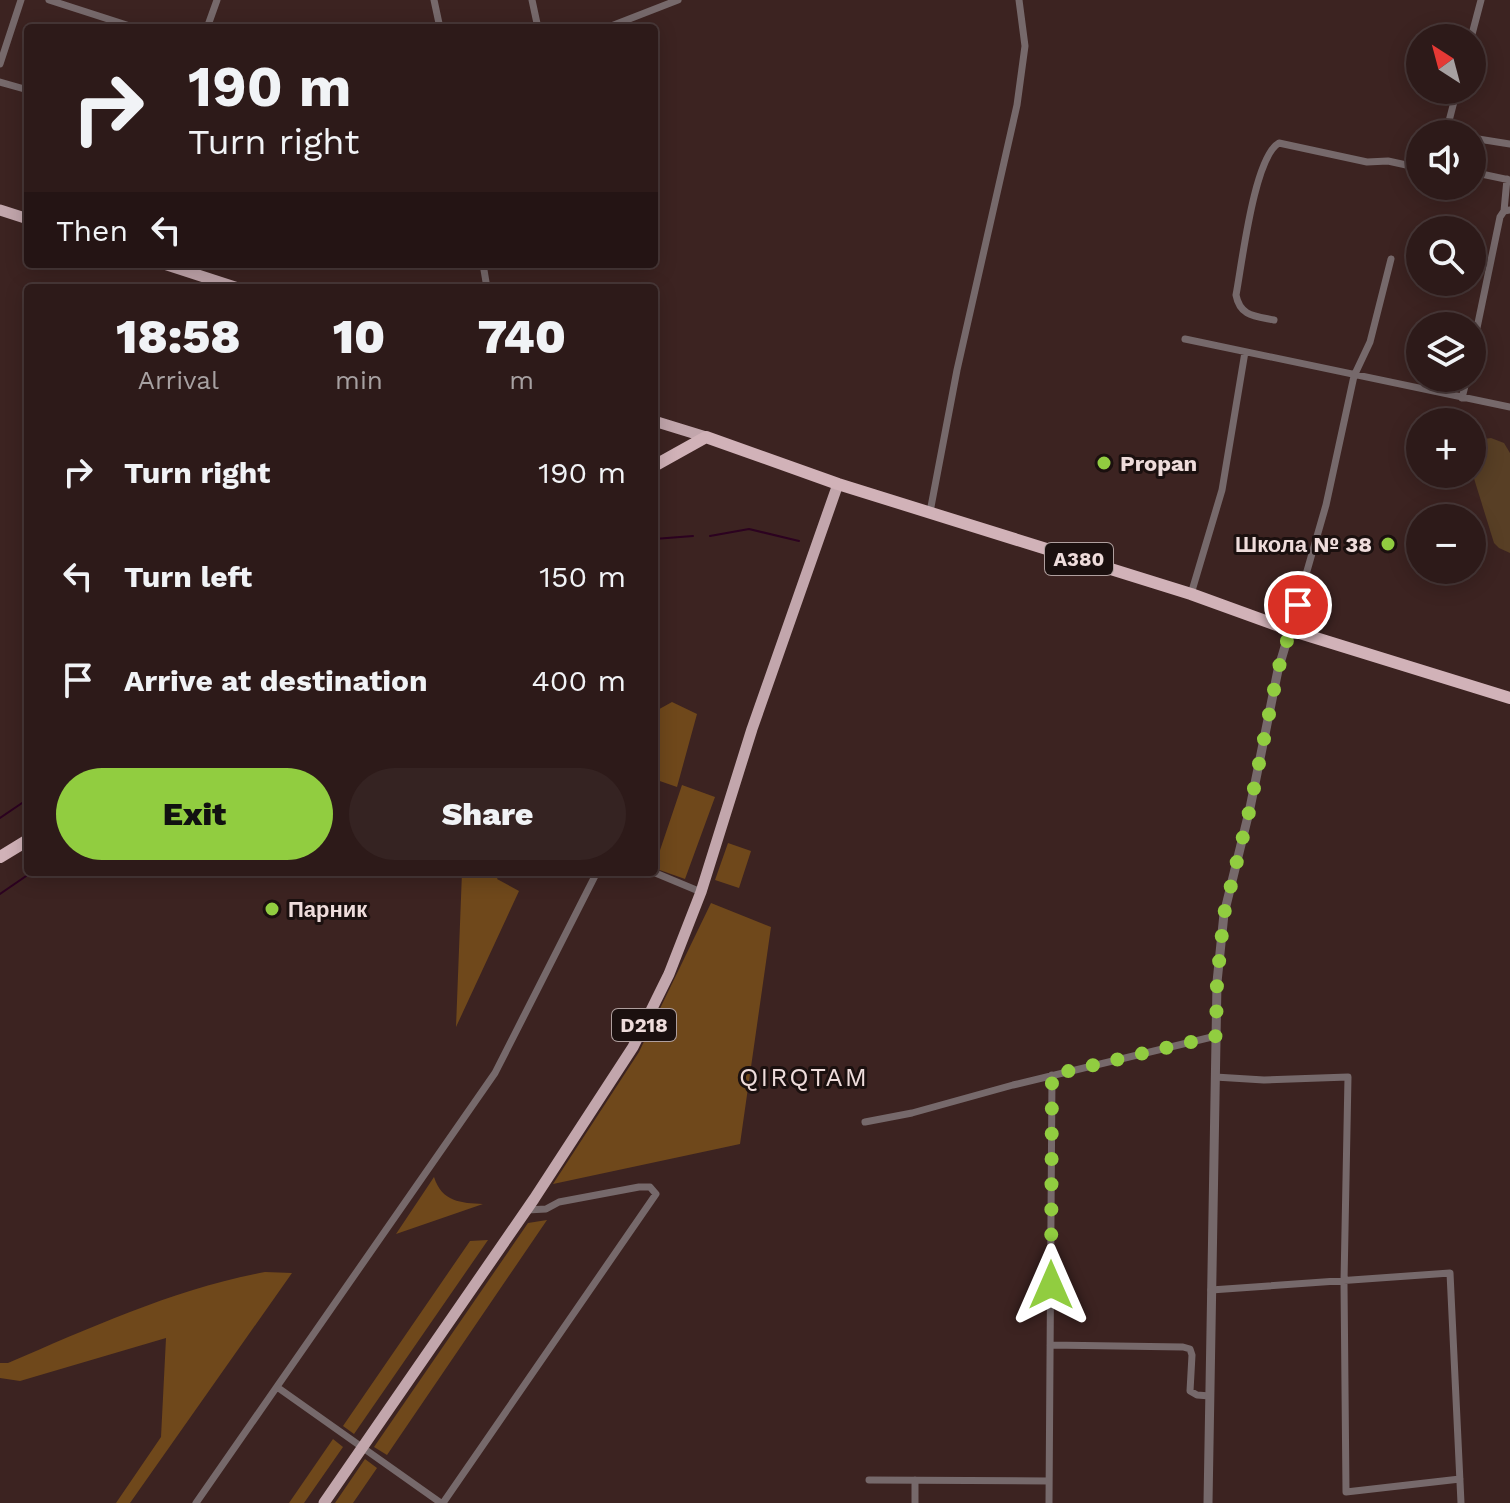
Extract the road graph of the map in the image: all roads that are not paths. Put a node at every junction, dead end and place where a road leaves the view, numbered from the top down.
1 (21, 0) edge
2 (49, 0) edge
3 (217, 0) edge
4 (434, 0) edge
5 (532, 0) edge
6 (678, 0) edge
7 (1019, 0) edge
8 (1481, 0) edge
9 (124, 24) edge
10 (208, 24) edge
11 (439, 24) edge
12 (537, 24) edge
13 (616, 24) edge
14 (1475, 24) edge
15 (0, 64) edge
16 (0, 82) edge
17 (24, 89) edge
18 (1486, 140) edge
19 (1510, 144) edge
20 (1406, 165) edge
21 (1486, 175) edge
22 (1508, 180) edge
23 (1507, 211) edge
24 (2, 213) edge
25 (24, 218) edge
26 (1391, 259) dead end
27 (176, 268) edge
28 (226, 284) edge
29 (1480, 312) edge
30 (1274, 320) dead end
31 (1185, 339) dead end
32 (1245, 352) junction
33 (1354, 376) junction
34 (1464, 392) edge
35 (1462, 398) junction
36 (1510, 407) edge
37 (658, 422) edge
38 (706, 437) junction
39 (658, 464) edge
40 (838, 484) junction
41 (930, 512) junction
42 (1191, 594) junction
43 (1290, 630) junction
44 (1510, 698) edge
45 (24, 842) edge
46 (0, 857) edge
47 (658, 874) edge
48 (595, 876) edge
49 (701, 892) junction
50 (1216, 1036) junction
51 (1052, 1075) junction
52 (1215, 1077) junction
53 (865, 1122) dead end
54 (527, 1210) junction
55 (1344, 1282) junction
56 (1211, 1290) junction
57 (1050, 1345) junction
58 (277, 1387) junction
59 (1210, 1396) junction
60 (362, 1448) junction
61 (1460, 1479) junction
62 (869, 1480) dead end
63 (915, 1480) junction
64 (1049, 1481) junction
65 (196, 1503) edge
66 (324, 1503) edge
67 (442, 1503) edge
68 (915, 1503) edge
69 (1049, 1503) edge
70 (1208, 1503) edge
71 (1461, 1503) edge

1 - 15 street
2 - 9 street
3 - 10 street
4 - 11 street
5 - 12 street
6 - 13 street
7 - 41 street
8 - 14 street
16 - 17 street
18 - 19 street
20 - 30 street
21 - 22 street
22 - 23 street
23 - 29 street
24 - 25 main road
26 - 33 street
27 - 28 main road
31 - 32 street
32 - 33 street
32 - 42 street
33 - 35 street
33 - 43 street
34 - 35 street
35 - 36 street
37 - 38 main road
38 - 39 highway
38 - 40 highway, A380
40 - 41 highway, A380
40 - 49 main road, D218
41 - 42 highway, A380
42 - 43 highway, A380
43 - 44 highway, A380
43 - 50 street
45 - 46 highway
47 - 49 street
48 - 58 street
49 - 54 main road, D218
50 - 51 street
50 - 52 street
51 - 53 street
51 - 57 street
52 - 55 street
52 - 56 street
54 - 60 main road, D218
54 - 67 street
55 - 56 street
55 - 61 street
55 - 61 street
56 - 59 street
57 - 59 street
57 - 64 street
58 - 60 street
58 - 65 street
59 - 70 street
60 - 66 main road, D218
60 - 67 street
61 - 71 street
62 - 63 street
63 - 64 street
63 - 68 street
64 - 69 street

